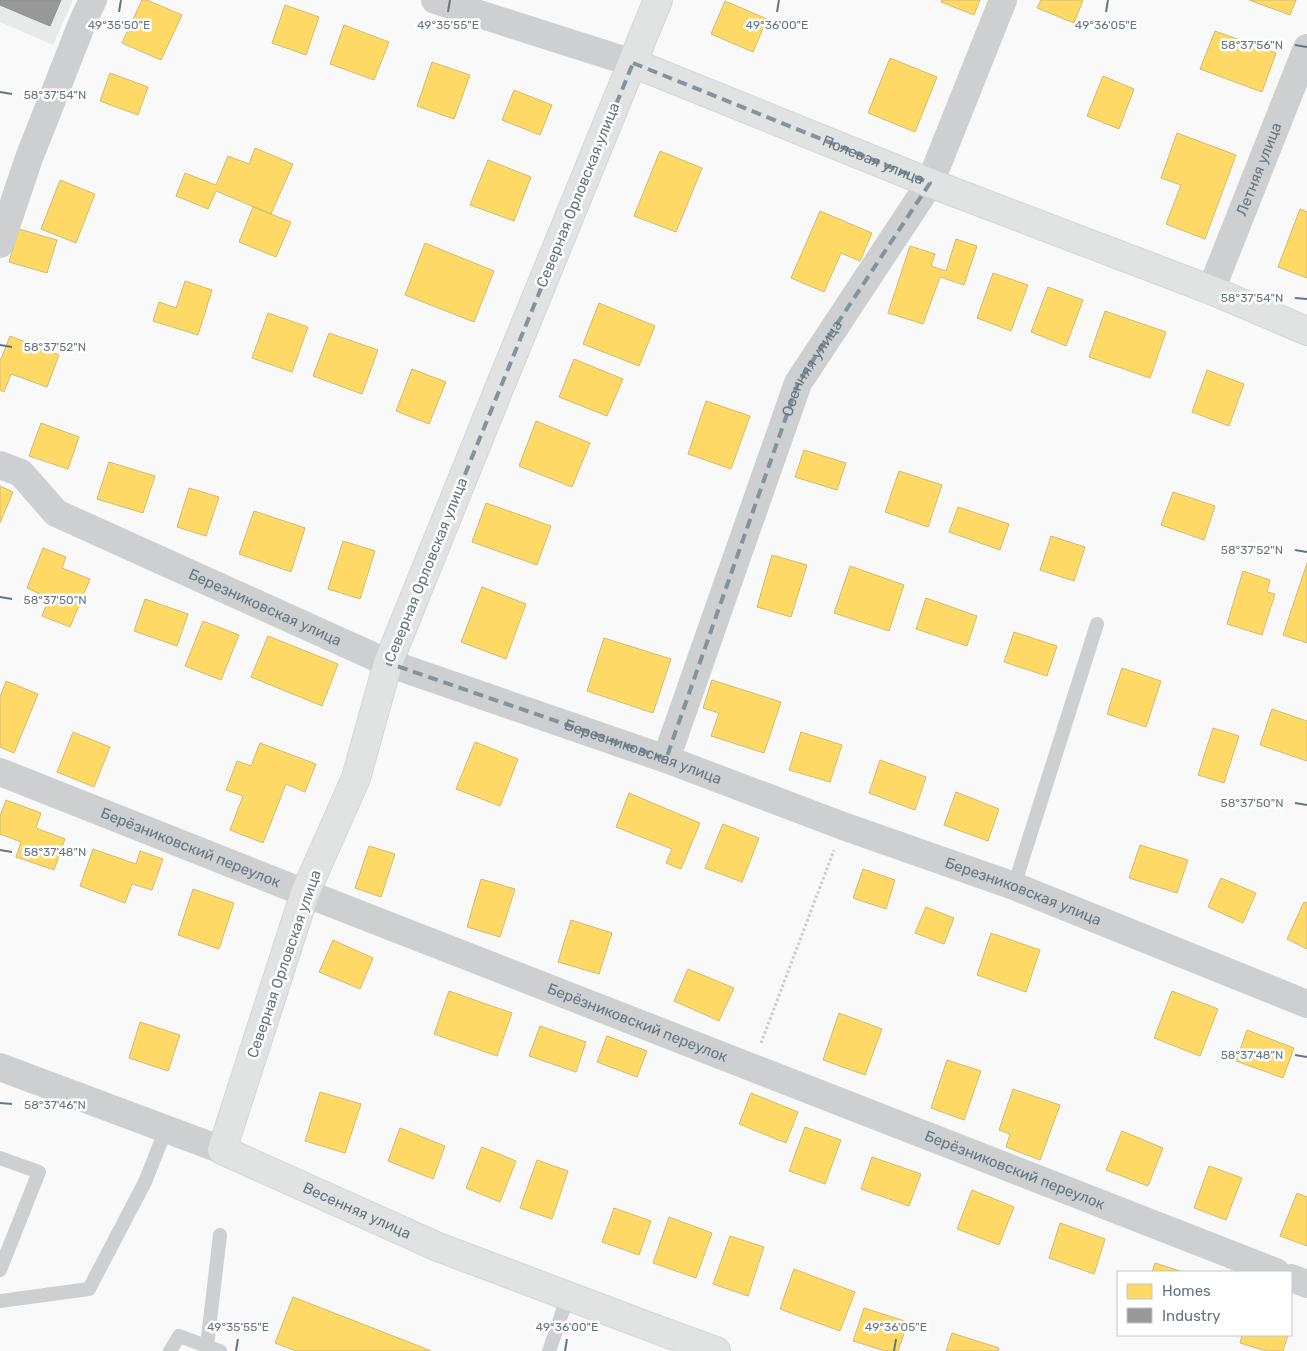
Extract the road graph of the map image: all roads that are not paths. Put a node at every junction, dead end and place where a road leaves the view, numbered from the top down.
1 (93, 0) edge
2 (435, 0) edge
3 (658, 0) edge
4 (1003, 0) edge
5 (1307, 48) edge
6 (632, 63) junction
7 (930, 183) junction
8 (0, 244) edge
9 (1211, 290) junction
10 (1307, 331) edge
11 (0, 465) edge
12 (1097, 624) dead end
13 (388, 663) junction
14 (666, 759) junction
15 (0, 772) edge
16 (1014, 886) junction
17 (305, 893) junction
18 (1307, 1004) edge
19 (0, 1067) edge
20 (166, 1129) junction
21 (222, 1150) junction
22 (0, 1158) edge
23 (220, 1235) dead end
24 (0, 1270) edge
25 (1273, 1271) edge
26 (1292, 1278) edge
27 (1307, 1284) edge
28 (568, 1296) junction
29 (0, 1302) edge
30 (206, 1346) junction
31 (170, 1351) edge
32 (220, 1351) edge
33 (549, 1351) edge
34 (716, 1351) edge

1 - 8 street
2 - 6 street, Полевая улица
3 - 6 street, Северная Орловская улица
4 - 7 street, Осенняя улица
5 - 9 street, Летняя улица
6 - 7 street, Полевая улица
6 - 13 street, Северная Орловская улица
7 - 9 street, Полевая улица
7 - 14 street, Осенняя улица
9 - 10 street, Полевая улица
11 - 13 street, Березниковская улица
12 - 16 lane
13 - 14 street, Березниковская улица
13 - 17 street, Северная Орловская улица
14 - 16 street, Березниковская улица
15 - 17 street, Берёзниковский переулок
16 - 18 street, Березниковская улица
17 - 21 street, Северная Орловская улица
17 - 25 street, Берёзниковский переулок
19 - 20 street, Весенняя улица
20 - 21 street, Весенняя улица
20 - 29 lane
21 - 28 street, Весенняя улица
22 - 24 lane
23 - 30 lane
26 - 27 street
28 - 33 lane
28 - 34 street, Весенняя улица
30 - 31 lane
30 - 32 lane

